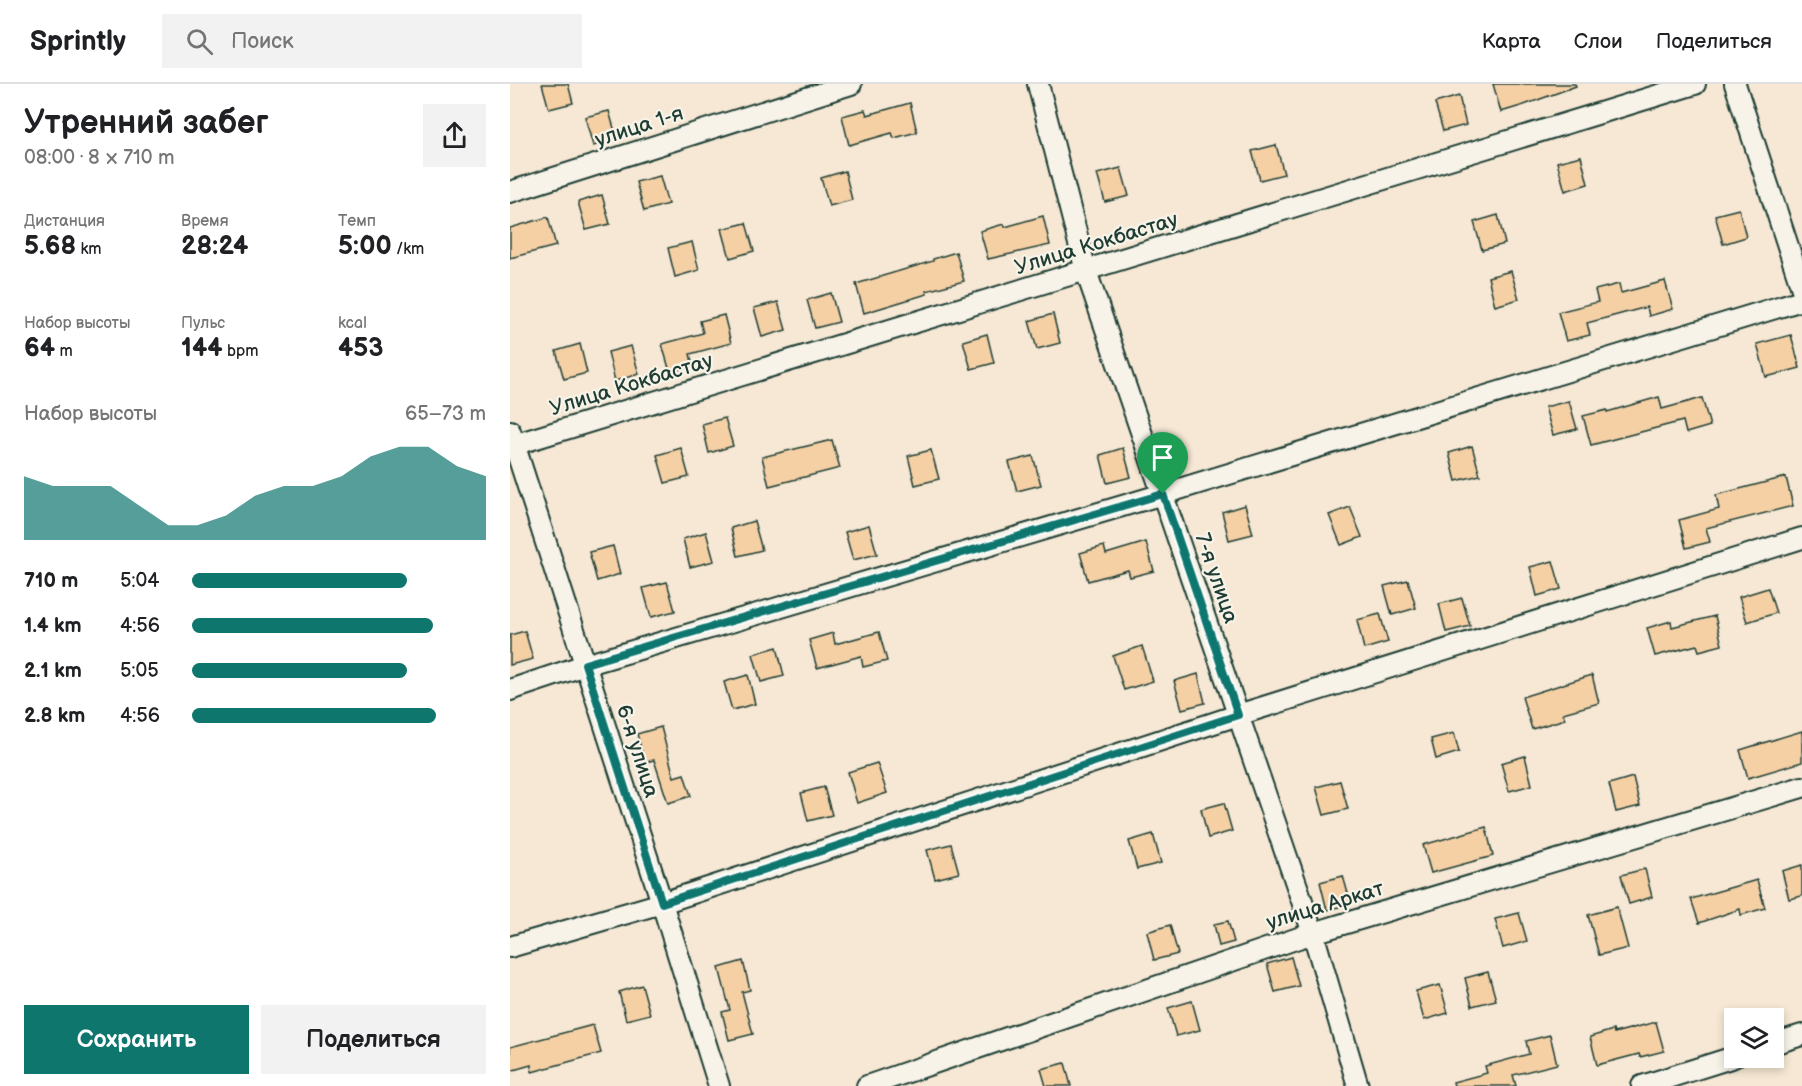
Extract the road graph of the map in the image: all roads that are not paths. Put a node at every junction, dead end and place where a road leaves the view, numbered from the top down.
1 (851, 84) edge
2 (1038, 84) edge
3 (1695, 84) edge
4 (1736, 84) edge
5 (510, 192) edge
6 (1086, 271) junction
7 (1802, 289) edge
8 (1802, 300) edge
9 (511, 440) edge
10 (1163, 494) junction
11 (1802, 538) edge
12 (585, 664) junction
13 (510, 690) edge
14 (1238, 715) junction
15 (1802, 788) edge
16 (662, 903) junction
17 (1313, 933) junction
18 (510, 947) edge
19 (1802, 1035) edge
20 (1784, 1041) edge
21 (1724, 1060) edge
22 (719, 1086) edge
23 (867, 1086) edge
24 (1358, 1086) edge
25 (1642, 1086) edge

1 - 5 street, улица 1-я
2 - 6 street, 7-я улица
3 - 6 street, Улица Кокбастау
4 - 7 street
6 - 9 street, Улица Кокбастау
6 - 10 street, 7-я улица
8 - 10 street
9 - 12 street, 6-я улица
10 - 12 street
10 - 14 street, 7-я улица
11 - 14 street
12 - 13 street
12 - 16 street, 6-я улица
14 - 16 street
14 - 17 street, 7-я улица
15 - 17 street, улица Аркат
16 - 18 street
16 - 22 street, 6-я улица
17 - 23 street, улица Аркат
17 - 24 street, 7-я улица
19 - 20 street
21 - 25 street

